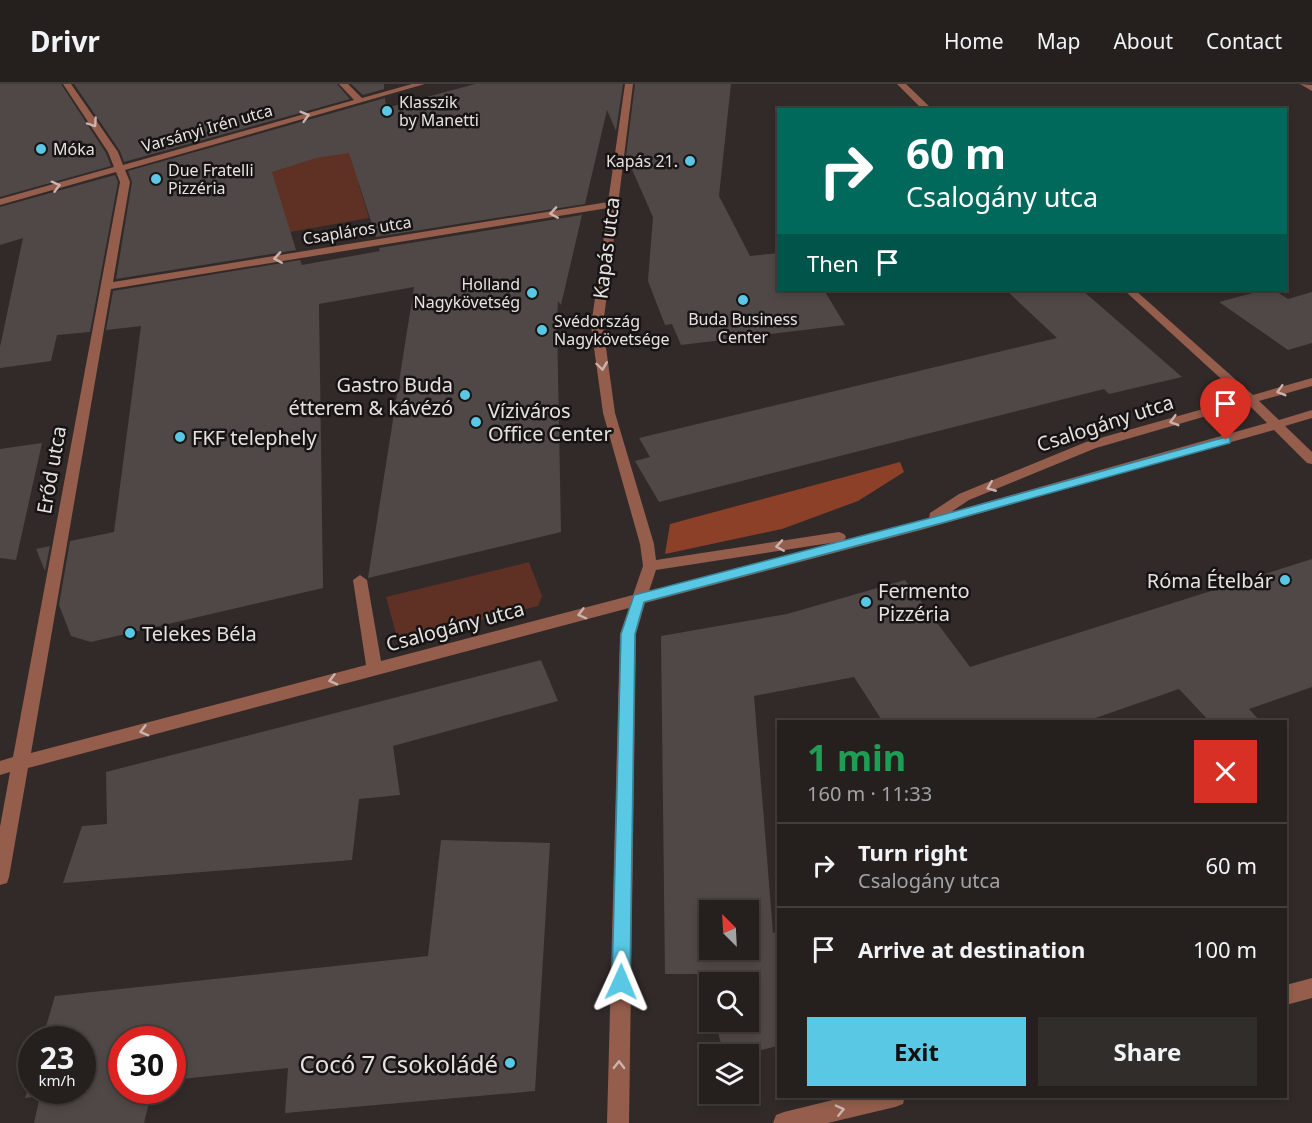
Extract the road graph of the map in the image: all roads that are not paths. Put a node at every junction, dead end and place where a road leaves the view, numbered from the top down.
1 (67, 84) edge
2 (343, 84) edge
3 (422, 84) edge
4 (629, 84) edge
5 (901, 84) edge
6 (1304, 84) edge
7 (1312, 88) edge
8 (360, 101) junction
9 (927, 108) edge
10 (118, 166) junction
11 (0, 202) edge
12 (612, 204) junction
13 (107, 286) junction
14 (1130, 291) edge
15 (1312, 382) edge
16 (1250, 399) junction
17 (1312, 414) edge
18 (1275, 425) junction
19 (1312, 460) edge
20 (921, 525) junction
21 (650, 566) junction
22 (360, 580) dead end
23 (638, 599) junction
24 (374, 669) junction
25 (22, 763) junction
26 (0, 768) edge
27 (0, 877) edge
28 (1312, 988) edge
29 (1287, 995) edge
30 (887, 1098) edge
31 (618, 1123) edge
32 (784, 1123) edge

1 -> 10 street, Erőd utca
2 - 8 street
3 - 8 street, Varsányi Irén utca
4 - 12 street, Kapás utca
5 - 9 street
6 - 7 street
10 -> 8 street, Varsányi Irén utca
11 -> 10 street, Varsányi Irén utca
10 - 13 street, Erőd utca
12 -> 13 street, Csapláros utca
12 -> 21 street, Kapás utca
13 - 25 street, Erőd utca
14 - 16 street
15 -> 16 street, Csalogány utca
16 - 18 street
16 -> 20 street, Csalogány utca
17 - 18 street, Csalogány utca
18 - 19 street
18 - 20 street, Csalogány utca
20 -> 21 street, Csalogány utca
20 - 23 street, Csalogány utca
21 - 23 street, Kapás utca
22 - 24 street
23 -> 24 street, Csalogány utca
31 -> 23 street, Kapás utca
24 -> 25 street, Csalogány utca
25 - 26 street, Csalogány utca
25 - 27 street, Erőd utca
28 - 29 street
32 -> 30 street

